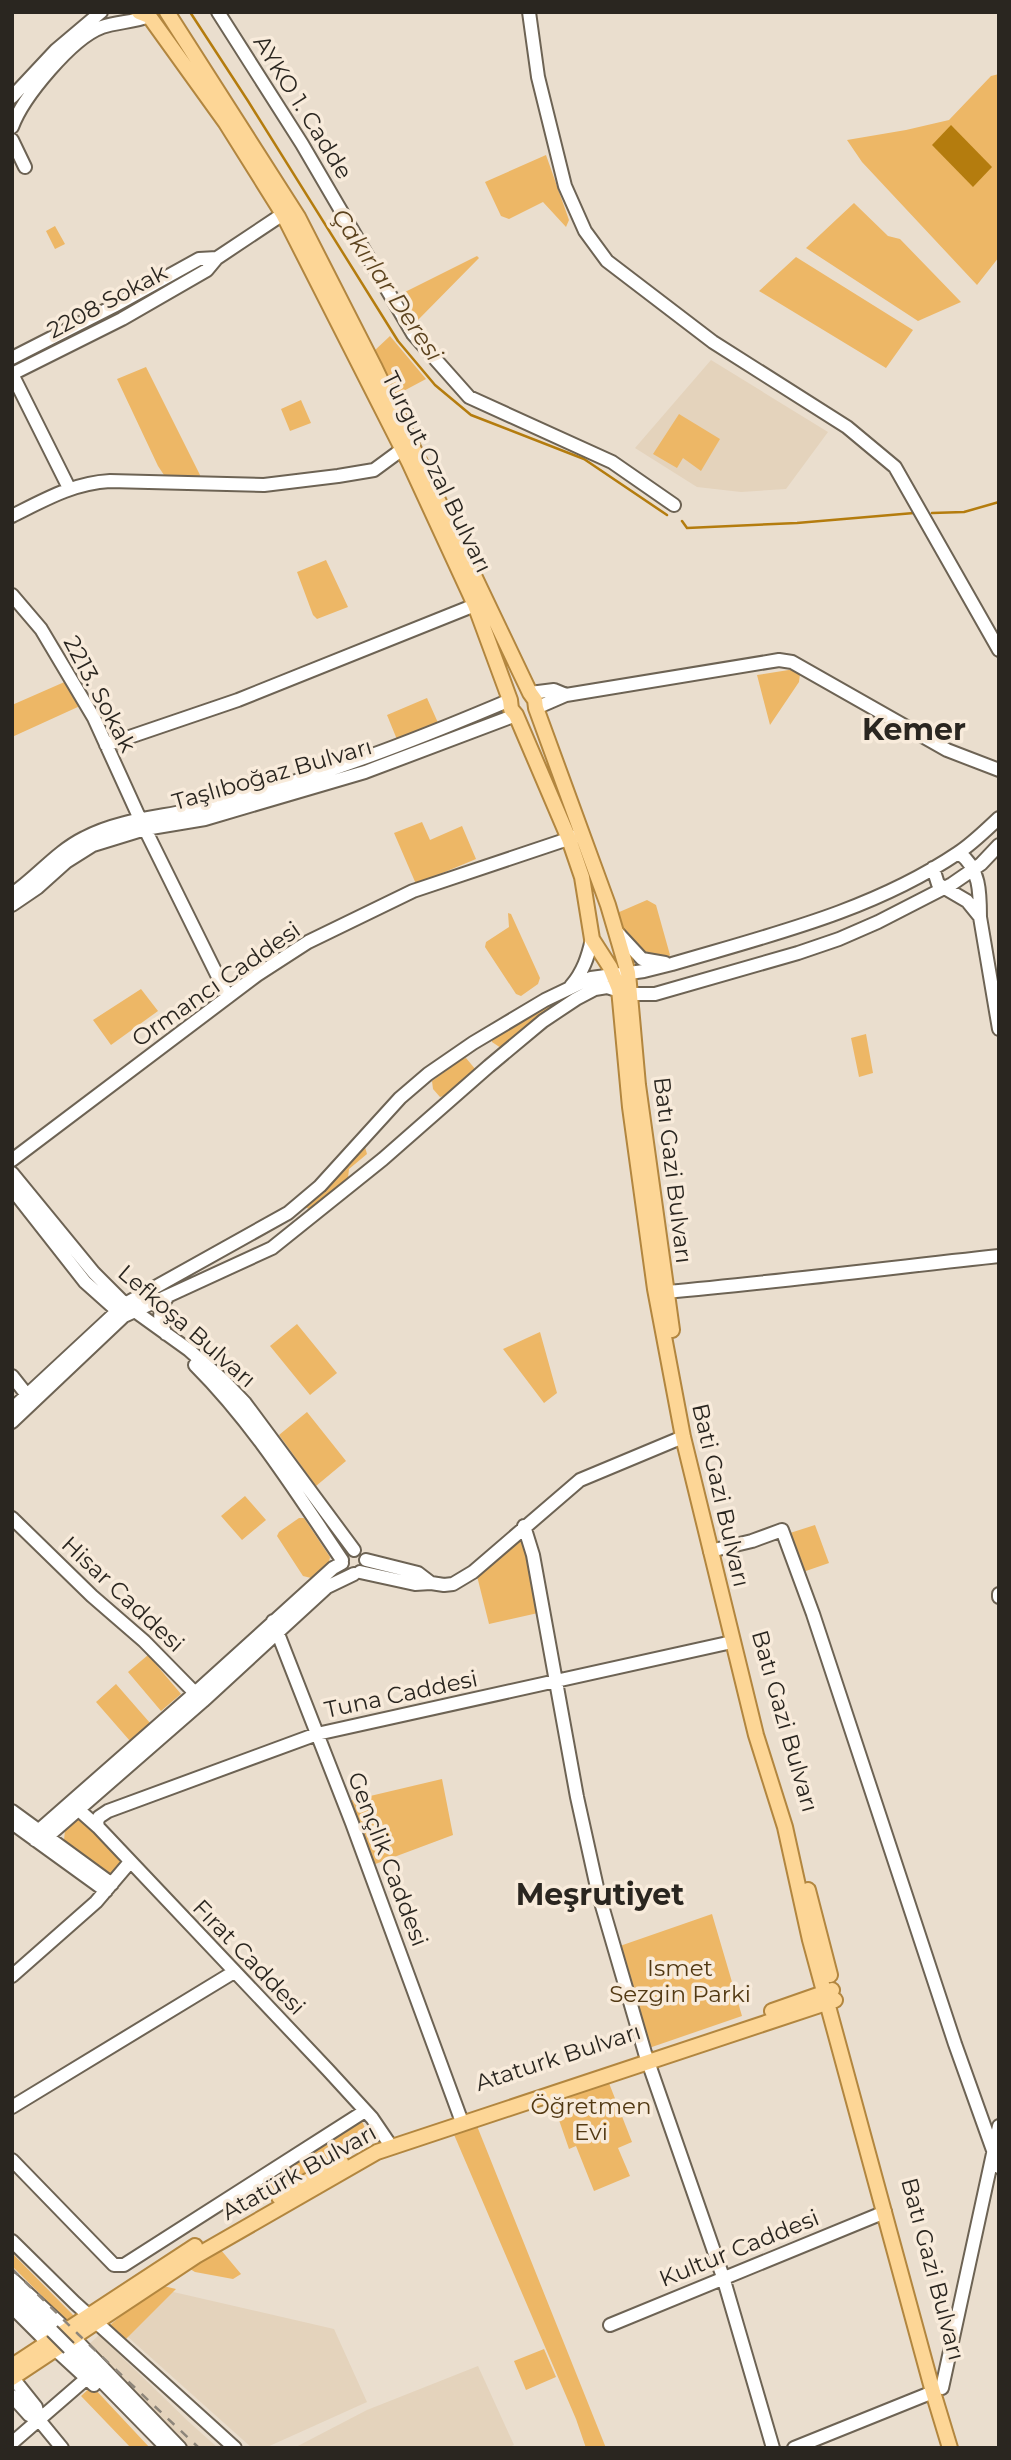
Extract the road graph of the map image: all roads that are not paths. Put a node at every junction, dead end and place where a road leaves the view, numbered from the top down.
1 (101, 12) edge
2 (167, 12) edge
3 (218, 12) edge
4 (529, 12) edge
5 (149, 14) edge
6 (12, 97) edge
7 (12, 127) edge
8 (12, 140) edge
9 (12, 158) edge
10 (283, 214) junction
11 (217, 258) junction
12 (12, 358) edge
13 (12, 374) edge
14 (406, 445) junction
15 (409, 462) junction
16 (383, 465) junction
17 (69, 488) junction
18 (674, 505) dead end
19 (12, 516) edge
20 (12, 595) edge
21 (475, 605) junction
22 (999, 650) edge
23 (530, 693) junction
24 (566, 695) junction
25 (510, 700) junction
26 (536, 708) junction
27 (516, 716) junction
28 (106, 745) junction
29 (999, 770) edge
30 (999, 818) edge
31 (142, 824) junction
32 (575, 837) junction
33 (999, 845) edge
34 (964, 849) junction
35 (933, 868) junction
36 (974, 869) junction
37 (944, 889) junction
38 (12, 894) edge
39 (12, 905) edge
40 (980, 917) junction
41 (616, 931) junction
42 (592, 939) junction
43 (672, 964) junction
44 (621, 974) junction
45 (569, 988) junction
46 (624, 992) junction
47 (228, 997) junction
48 (999, 1030) edge
49 (12, 1160) edge
50 (12, 1173) edge
51 (12, 1189) edge
52 (999, 1256) edge
53 (660, 1290) junction
54 (168, 1296) junction
55 (124, 1311) junction
56 (166, 1334) junction
57 (12, 1376) edge
58 (27, 1395) junction
59 (12, 1409) edge
60 (12, 1422) edge
61 (683, 1437) junction
62 (12, 1518) edge
63 (524, 1526) junction
64 (354, 1550) junction
65 (714, 1550) junction
66 (342, 1561) junction
67 (360, 1569) junction
68 (275, 1626) junction
69 (732, 1642) junction
70 (557, 1681) junction
71 (199, 1697) junction
72 (317, 1734) junction
73 (74, 1807) junction
74 (12, 1811) edge
75 (12, 1823) edge
76 (98, 1827) junction
77 (40, 1836) junction
78 (130, 1862) junction
79 (109, 1887) junction
80 (234, 1972) junction
81 (12, 1976) edge
82 (831, 1996) junction
83 (646, 2057) junction
84 (12, 2107) edge
85 (365, 2111) junction
86 (461, 2118) junction
87 (999, 2126) edge
88 (388, 2142) junction
89 (994, 2150) junction
90 (12, 2160) edge
91 (999, 2167) edge
92 (885, 2212) junction
93 (12, 2241) edge
94 (723, 2277) junction
95 (12, 2279) edge
96 (12, 2292) edge
97 (12, 2307) edge
98 (93, 2319) junction
99 (610, 2325) dead end
100 (61, 2340) junction
101 (12, 2366) edge
102 (12, 2378) edge
103 (87, 2378) junction
104 (937, 2390) junction
105 (12, 2396) edge
106 (39, 2420) junction
107 (12, 2444) edge
108 (62, 2448) edge
109 (155, 2448) edge
110 (167, 2448) edge
111 (180, 2448) edge
112 (235, 2448) edge
113 (773, 2448) edge
114 (794, 2448) edge
115 (950, 2448) edge
116 (958, 2448) edge

1 - 6 street
2 - 14 main road, Turgut Ozal Bulvarı
3 - 18 street, AYKO 1. Cadde
4 - 22 street
5 - 7 street
5 - 10 main road, Turgut Ozal Bulvarı
8 - 9 street
10 - 11 street, 2208 Sokak
10 - 14 main road, Turgut Ozal Bulvarı
11 - 12 street, 2208 Sokak
11 - 13 street, 2208 Sokak
13 - 17 street
14 - 15 main road, Turgut Ozal Bulvarı
14 - 16 street
14 - 23 main road, Turgut Ozal Bulvarı
15 - 16 street
15 - 21 main road, Turgut Ozal Bulvarı
16 - 17 street
17 - 19 street
20 - 28 street, 2213. Sokak
21 - 25 main road, Turgut Ozal Bulvarı
21 - 28 street
23 - 24 street
23 - 25 main road
23 - 26 main road, Turgut Ozal Bulvarı
24 - 26 street
24 - 29 street
25 - 27 main road, Turgut Ozal Bulvarı
25 - 31 street, Taşlıboğaz Bulvarı
26 - 27 main road
26 - 32 main road, Turgut Ozal Bulvarı
27 - 31 street, Taşlıboğaz Bulvarı
27 - 32 main road, Turgut Ozal Bulvarı
28 - 31 street, 2213. Sokak
30 - 34 street
31 - 38 street, Taşlıboğaz Bulvarı
31 - 39 street, Taşlıboğaz Bulvarı
31 - 47 street, 2213. Sokak
32 - 41 main road, Turgut Ozal Bulvarı
32 - 42 main road, Turgut Ozal Bulvarı
32 - 47 street, Ormancı Caddesi
33 - 36 street
34 - 35 street
34 - 36 street
35 - 37 street
35 - 43 street
36 - 37 street
36 - 40 street
37 - 40 street
37 - 46 street
40 - 48 street
41 - 43 street
41 - 44 main road, Turgut Ozal Bulvarı
42 - 44 main road, Turgut Ozal Bulvarı
42 - 45 street
43 - 44 street
44 - 45 street
44 - 46 main road, Turgut Ozal Bulvarı
45 - 55 street
46 - 53 main road, Batı Gazi Bulvarı
46 - 54 street
47 - 49 street, Ormancı Caddesi
50 - 55 street, Lefkoşa Bulvarı
51 - 55 street, Lefkoşa Bulvarı
52 - 53 street
53 - 61 main road, Bati Gazi Bulvarı
53 - 65 main road, Batı Gazi Bulvarı
54 - 55 street
54 - 56 street
55 - 56 street, Lefkoşa Bulvarı
55 - 58 street
55 - 60 street
55 - 66 street, Lefkoşa Bulvarı
56 - 64 street, Lefkoşa Bulvarı
57 - 58 street
58 - 59 street
61 - 63 street
61 - 65 main road, Bati Gazi Bulvarı
62 - 71 street, Hisar Caddesi
63 - 67 street
63 - 70 street
64 - 66 street
64 - 67 street
65 - 69 main road, Bati Gazi Bulvarı
65 - 82 main road, Batı Gazi Bulvarı
65 - 89 street
66 - 67 street
66 - 68 street
67 - 68 street
68 - 71 street
68 - 72 street, Gençlik Caddesi
69 - 70 street, Tuna Caddesi
69 - 82 main road, Bati Gazi Bulvarı
70 - 72 street, Tuna Caddesi
70 - 83 street
71 - 73 street
72 - 76 street, Tuna Caddesi
72 - 86 street, Gençlik Caddesi
73 - 76 street, Fırat Caddesi
73 - 77 street
74 - 77 street
75 - 77 street
76 - 78 street, Fırat Caddesi
77 - 79 street
78 - 79 street
78 - 80 street, Fırat Caddesi
79 - 81 street
80 - 84 street
80 - 85 street, Fırat Caddesi
82 - 83 main road, Ataturk Bulvarı
82 - 92 main road, Batı Gazi Bulvarı
82 - 104 main road, Batı Gazi Bulvarı
83 - 86 main road, Ataturk Bulvarı
83 - 94 street
85 - 88 street, Fırat Caddesi
85 - 90 street
86 - 88 main road, Ataturk Bulvarı
87 - 89 street
88 - 98 main road, Atatürk Bulvarı
89 - 91 street
89 - 104 street
92 - 94 street, Kultur Caddesi
92 - 104 main road, Batı Gazi Bulvarı
93 - 98 street
94 - 99 street, Kultur Caddesi
94 - 113 street
95 - 100 street
96 - 100 street
97 - 100 street
98 - 100 main road, Atatürk Bulvarı
98 - 112 street
100 - 101 main road
100 - 102 main road, Atatürk Bulvarı
100 - 103 street
100 - 110 street
100 - 111 street
102 - 106 street
103 - 106 street
103 - 109 street
104 - 114 street
104 - 115 main road, Batı Gazi Bulvarı
104 - 116 main road, Batı Gazi Bulvarı
105 - 106 street
106 - 107 street
106 - 108 street

